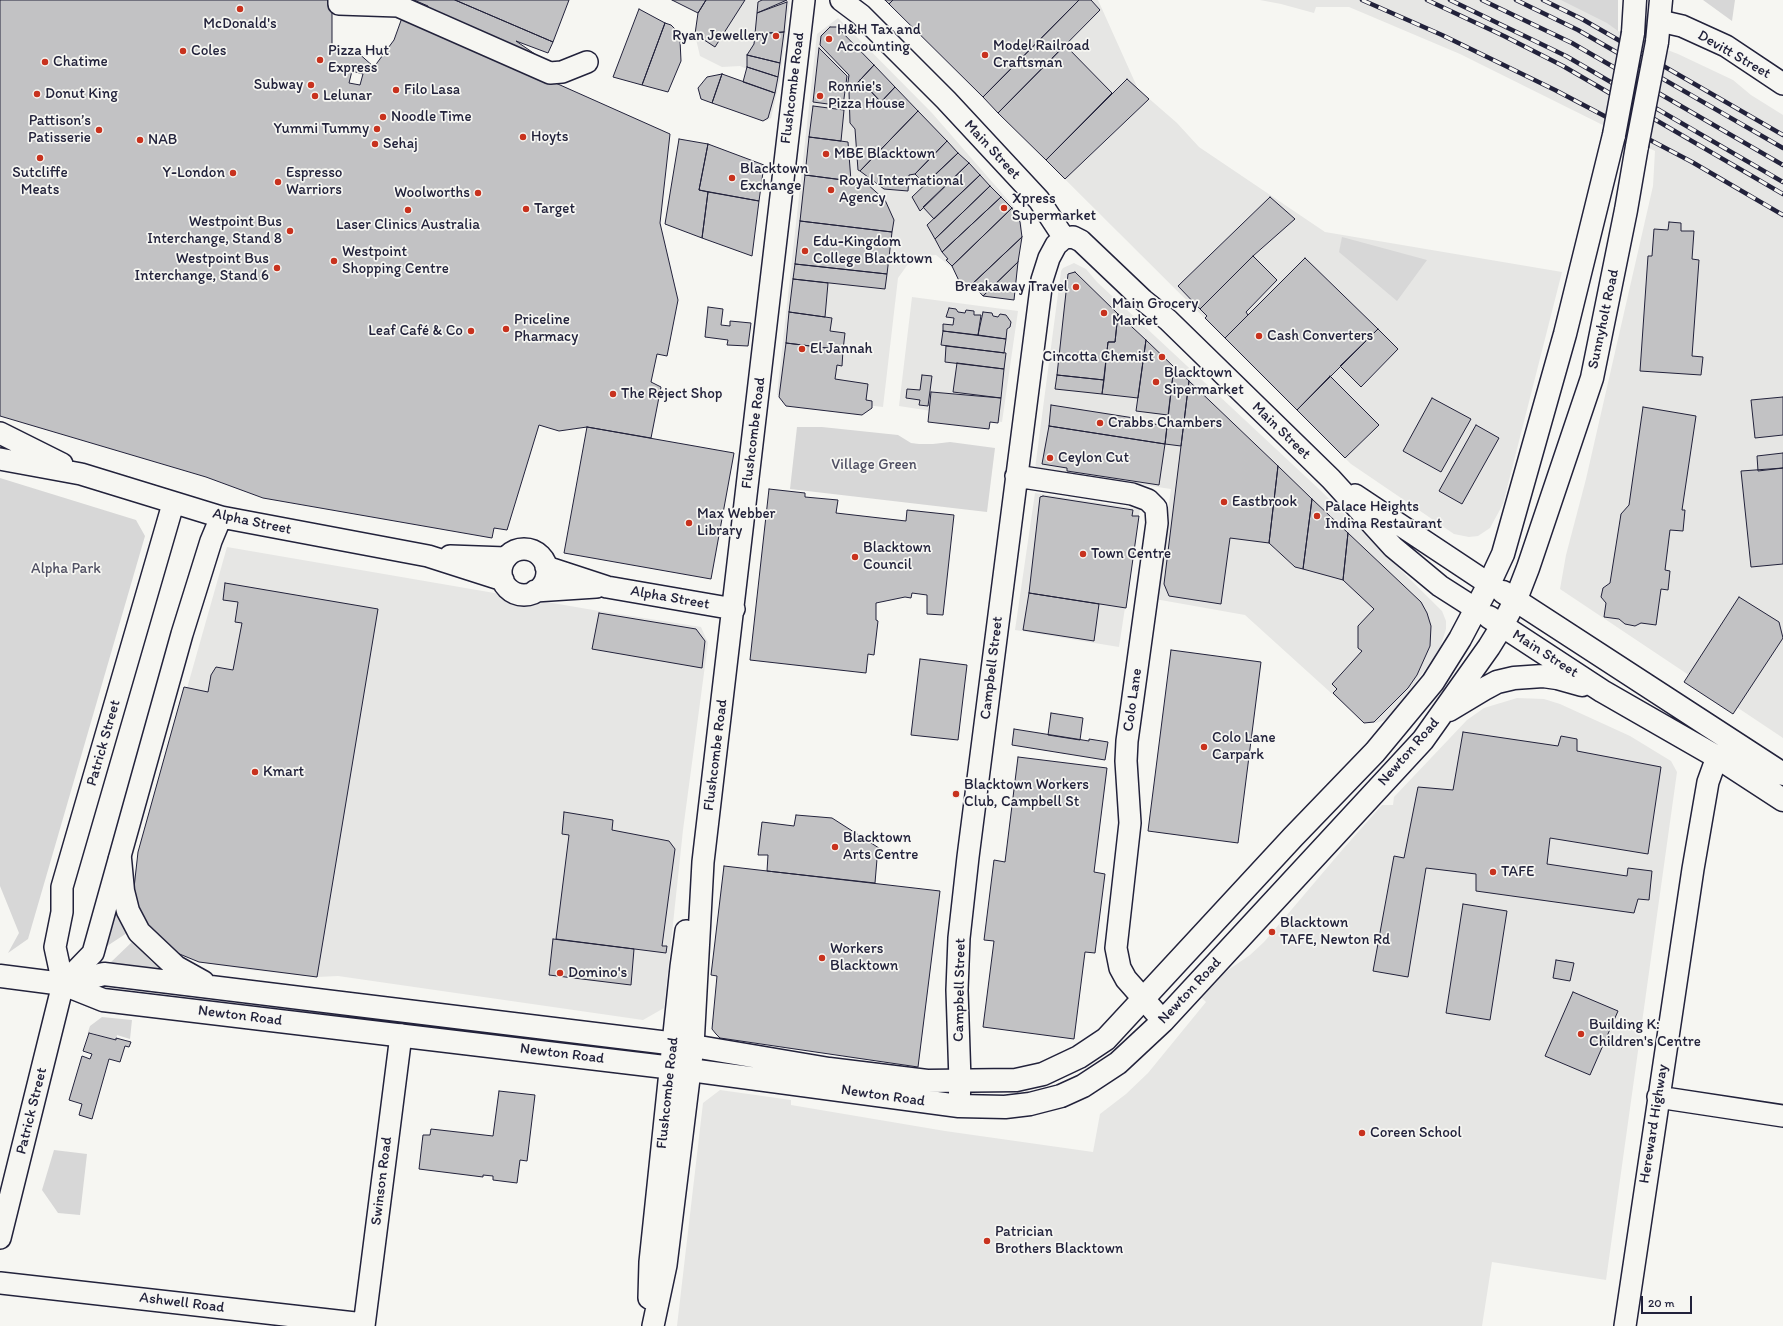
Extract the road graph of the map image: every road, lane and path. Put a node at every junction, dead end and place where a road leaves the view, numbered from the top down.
1 (339, 0) edge
2 (841, 0) edge
3 (1635, 0) edge
4 (807, 1) edge
5 (1660, 21) edge
6 (587, 62) dead end
7 (1783, 84) edge
8 (1064, 238) junction
9 (0, 433) edge
10 (0, 459) edge
11 (81, 474) junction
12 (1016, 476) junction
13 (1331, 479) junction
14 (173, 504) junction
15 (221, 517) junction
16 (428, 556) junction
17 (506, 558) junction
18 (546, 567) junction
19 (503, 580) junction
20 (1490, 584) junction
21 (607, 587) junction
22 (535, 591) junction
23 (1516, 599) junction
24 (734, 609) junction
25 (1476, 609) junction
26 (1502, 626) junction
27 (1602, 691) junction
28 (1442, 714) junction
29 (1716, 757) junction
30 (1783, 774) edge
31 (1783, 800) edge
32 (1293, 837) junction
33 (120, 858) junction
34 (1314, 858) junction
35 (0, 976) edge
36 (63, 984) junction
37 (213, 988) junction
38 (1143, 998) junction
39 (1163, 1021) junction
40 (401, 1035) junction
41 (683, 1044) junction
42 (680, 1068) junction
43 (960, 1081) junction
44 (1658, 1097) junction
45 (959, 1106) junction
46 (1783, 1116) edge
47 (0, 1238) edge
48 (0, 1283) edge
49 (364, 1325) edge
50 (648, 1326) edge
51 (653, 1326) edge
52 (1625, 1326) edge

1 - 6 street
2 - 8 street, Main Street
3 - 20 main road, bridge
4 - 24 street, Flushcombe Road
5 - 7 street, Devitt Street
5 - 23 main road, Sunnyholt Road, bridge
8 - 12 street, Campbell Street
8 - 13 street, Main Street
9 - 11 street, Alpha Street
10 - 11 street, Alpha Street
11 - 14 street, Alpha Street
12 - 38 street, Colo Lane
12 - 43 street, Campbell Street
13 - 20 street, Main Street
13 - 25 street, Main Street
14 - 15 street, Alpha Street
14 - 36 street, Patrick Street
15 - 16 street, Alpha Street
15 - 33 street
16 - 17 street, Alpha Street
16 - 19 street, Alpha Street
17 - 18 street
17 - 19 street
18 - 21 street, Alpha Street
18 - 22 street
19 - 22 street
20 - 23 main road, Main Street
20 - 25 main road
21 - 22 street, Alpha Street
21 - 24 street, Alpha Street
23 - 26 main road, Sunnyholt Road
23 - 30 main road, Main Street
24 - 41 street, Flushcombe Road
25 - 26 main road, Main Street
25 - 32 main road, Newton Road
26 - 27 main road, Main Street
26 - 28 main road, Newton Road
27 - 28 main road
27 - 29 main road, Main Street
28 - 34 main road, Newton Road
29 - 31 main road, Main Street
29 - 44 street, Hereward Highway
32 - 34 main road
32 - 38 main road, Newton Road
33 - 36 street
33 - 37 main road
34 - 39 main road, Newton Road
35 - 36 main road, Newton Road
36 - 37 main road, Newton Road
36 - 40 main road, Newton Road
36 - 47 street, Patrick Street
37 - 41 main road, Newton Road
38 - 39 street, Colo Lane
38 - 43 main road, Newton Road
39 - 45 main road, Newton Road
40 - 42 main road, Newton Road
40 - 49 street, Swinson Road
41 - 42 street, Flushcombe Road
41 - 43 main road, Newton Road
42 - 45 main road, Newton Road
42 - 50 street, Flushcombe Road
42 - 51 street, Flushcombe Road
43 - 45 street, Campbell Street
44 - 46 street
44 - 52 street, Hereward Highway
48 - 49 street, Ashwell Road

